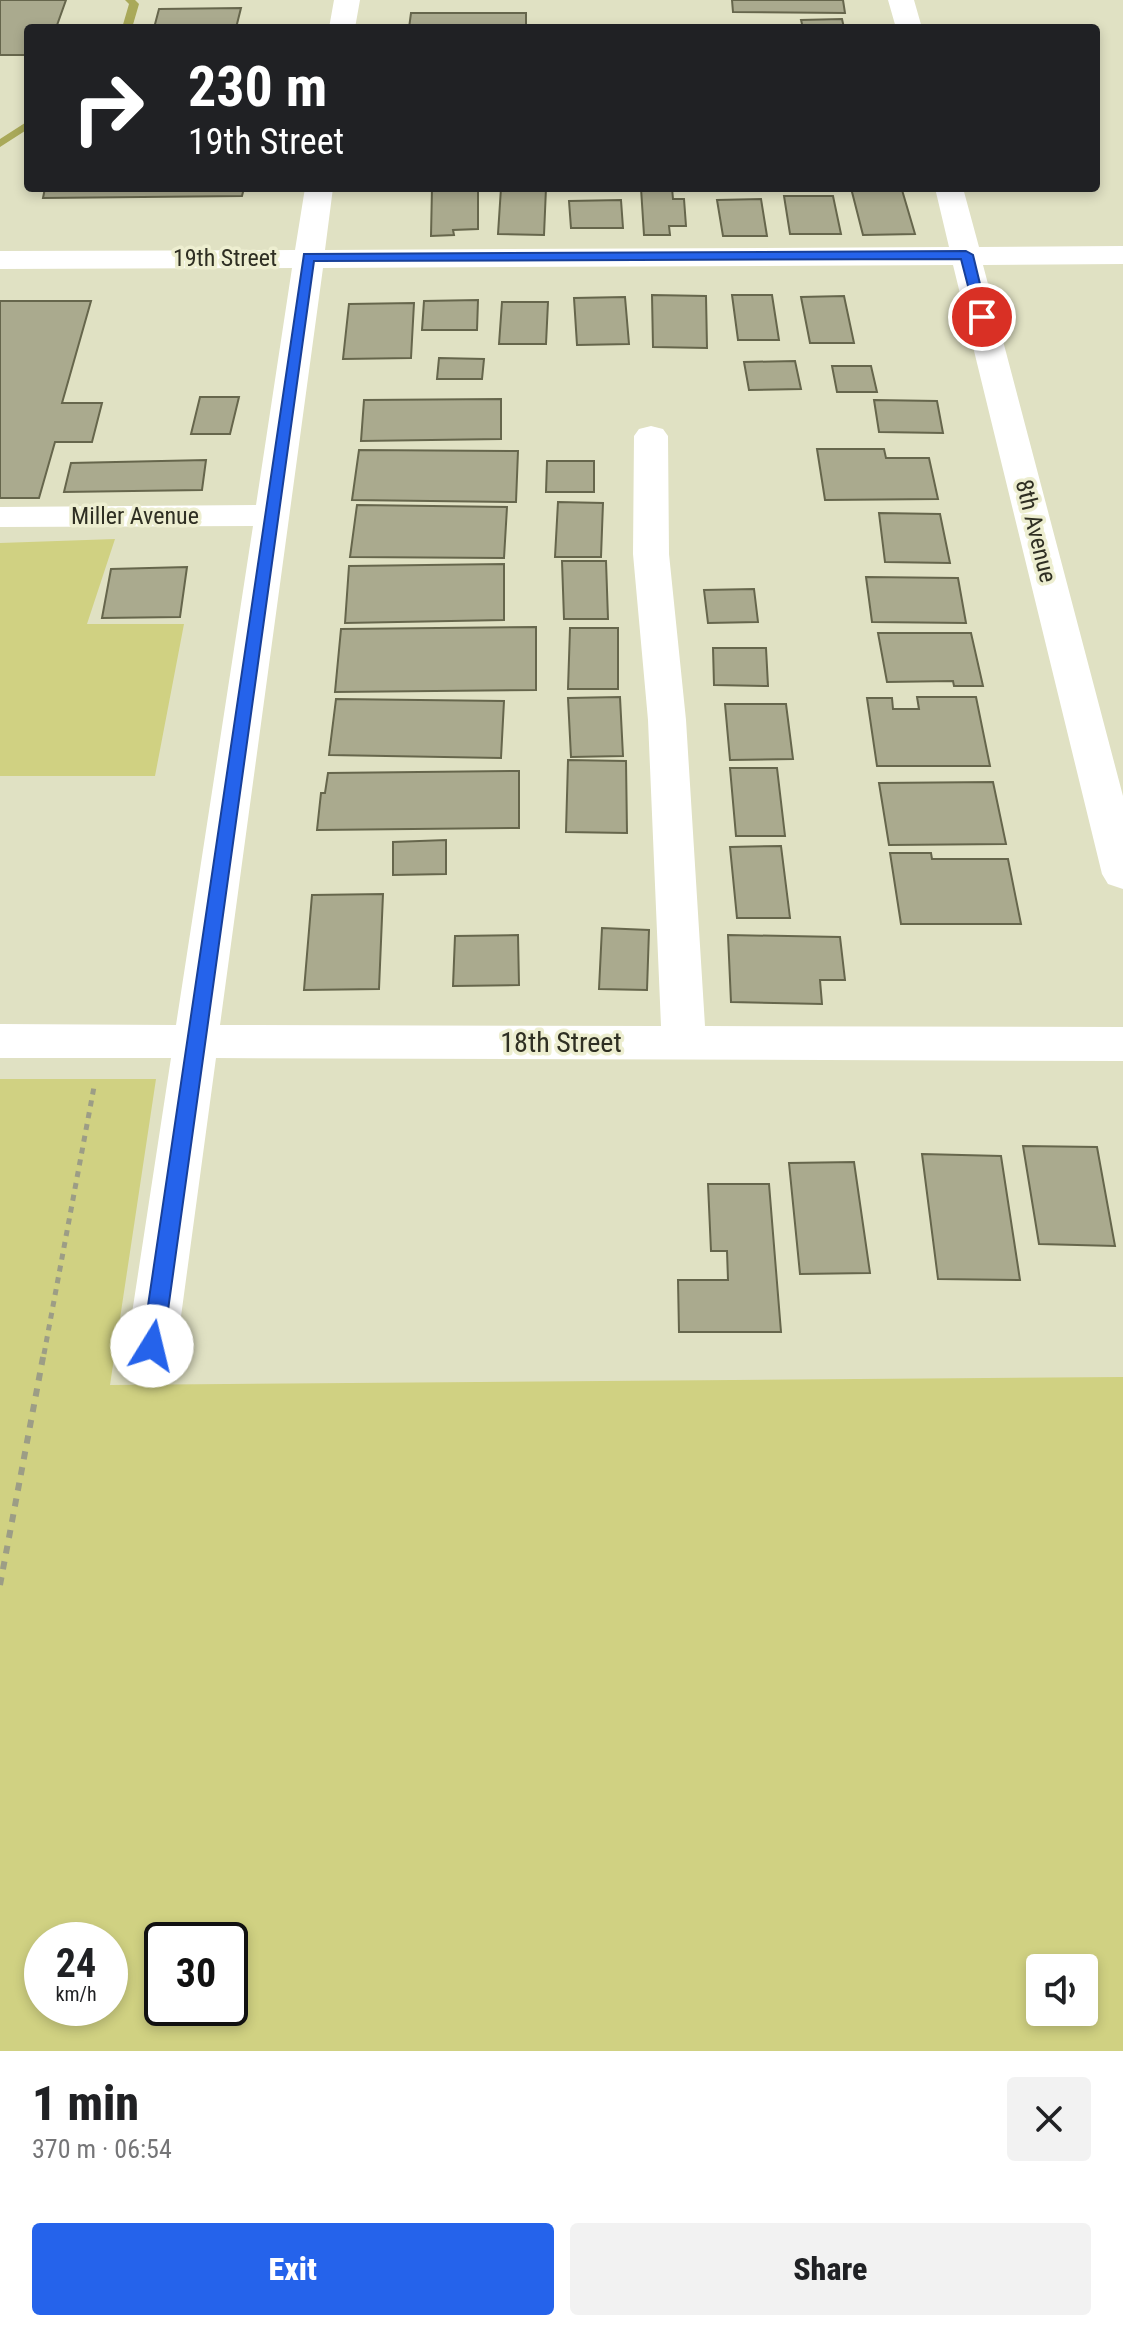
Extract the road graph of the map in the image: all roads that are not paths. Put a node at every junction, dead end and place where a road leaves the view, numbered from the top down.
1 (347, 0) edge
2 (901, 0) edge
3 (343, 24) edge
4 (908, 24) edge
5 (318, 192) edge
6 (950, 192) edge
7 (966, 255) junction
8 (1123, 255) edge
9 (308, 257) junction
10 (0, 260) edge
11 (651, 436) dead end
12 (270, 515) junction
13 (0, 517) edge
14 (1123, 874) edge
15 (0, 1041) edge
16 (198, 1042) junction
17 (684, 1043) junction
18 (1123, 1044) edge
19 (152, 1346) dead end

1 - 3 street
2 - 4 street
5 - 9 street
6 - 7 street, 8th Avenue
7 - 8 street, 19th Street
7 - 9 street, 19th Street
7 - 14 street, 8th Avenue
9 - 10 street, 19th Street
9 - 12 street
11 - 17 street
12 - 13 street, Miller Avenue
12 - 16 street
15 - 16 street, 18th Street
16 - 17 street, 18th Street
16 - 19 street
17 - 18 street, 18th Street

